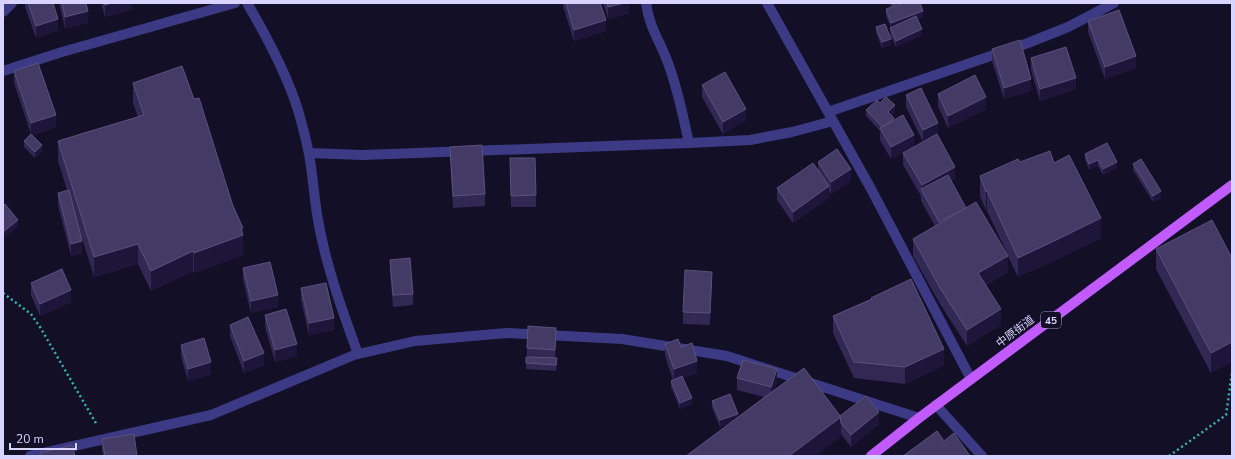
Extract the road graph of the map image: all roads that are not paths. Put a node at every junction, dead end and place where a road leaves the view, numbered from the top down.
1 (12, 3) edge
2 (235, 3) edge
3 (247, 3) edge
4 (646, 3) edge
5 (767, 3) edge
6 (1114, 3) edge
7 (3, 12) edge
8 (3, 71) edge
9 (830, 116) junction
10 (689, 143) junction
11 (309, 153) junction
12 (1232, 185) edge
13 (358, 354) junction
14 (971, 379) junction
15 (936, 405) junction
16 (919, 418) junction
17 (30, 456) edge
18 (871, 456) edge
19 (982, 456) edge

1 - 7 street
2 - 8 street
3 - 11 street
4 - 10 street
5 - 9 street
6 - 9 street
9 - 10 street
9 - 14 street
10 - 11 street
11 - 13 street
12 - 14 main road, 中原街道 / 45
13 - 16 street
13 - 17 street
14 - 15 main road, 中原街道 / 45
15 - 16 main road, 中原街道 / 45
15 - 19 street
16 - 18 main road, 中原街道 / 45

